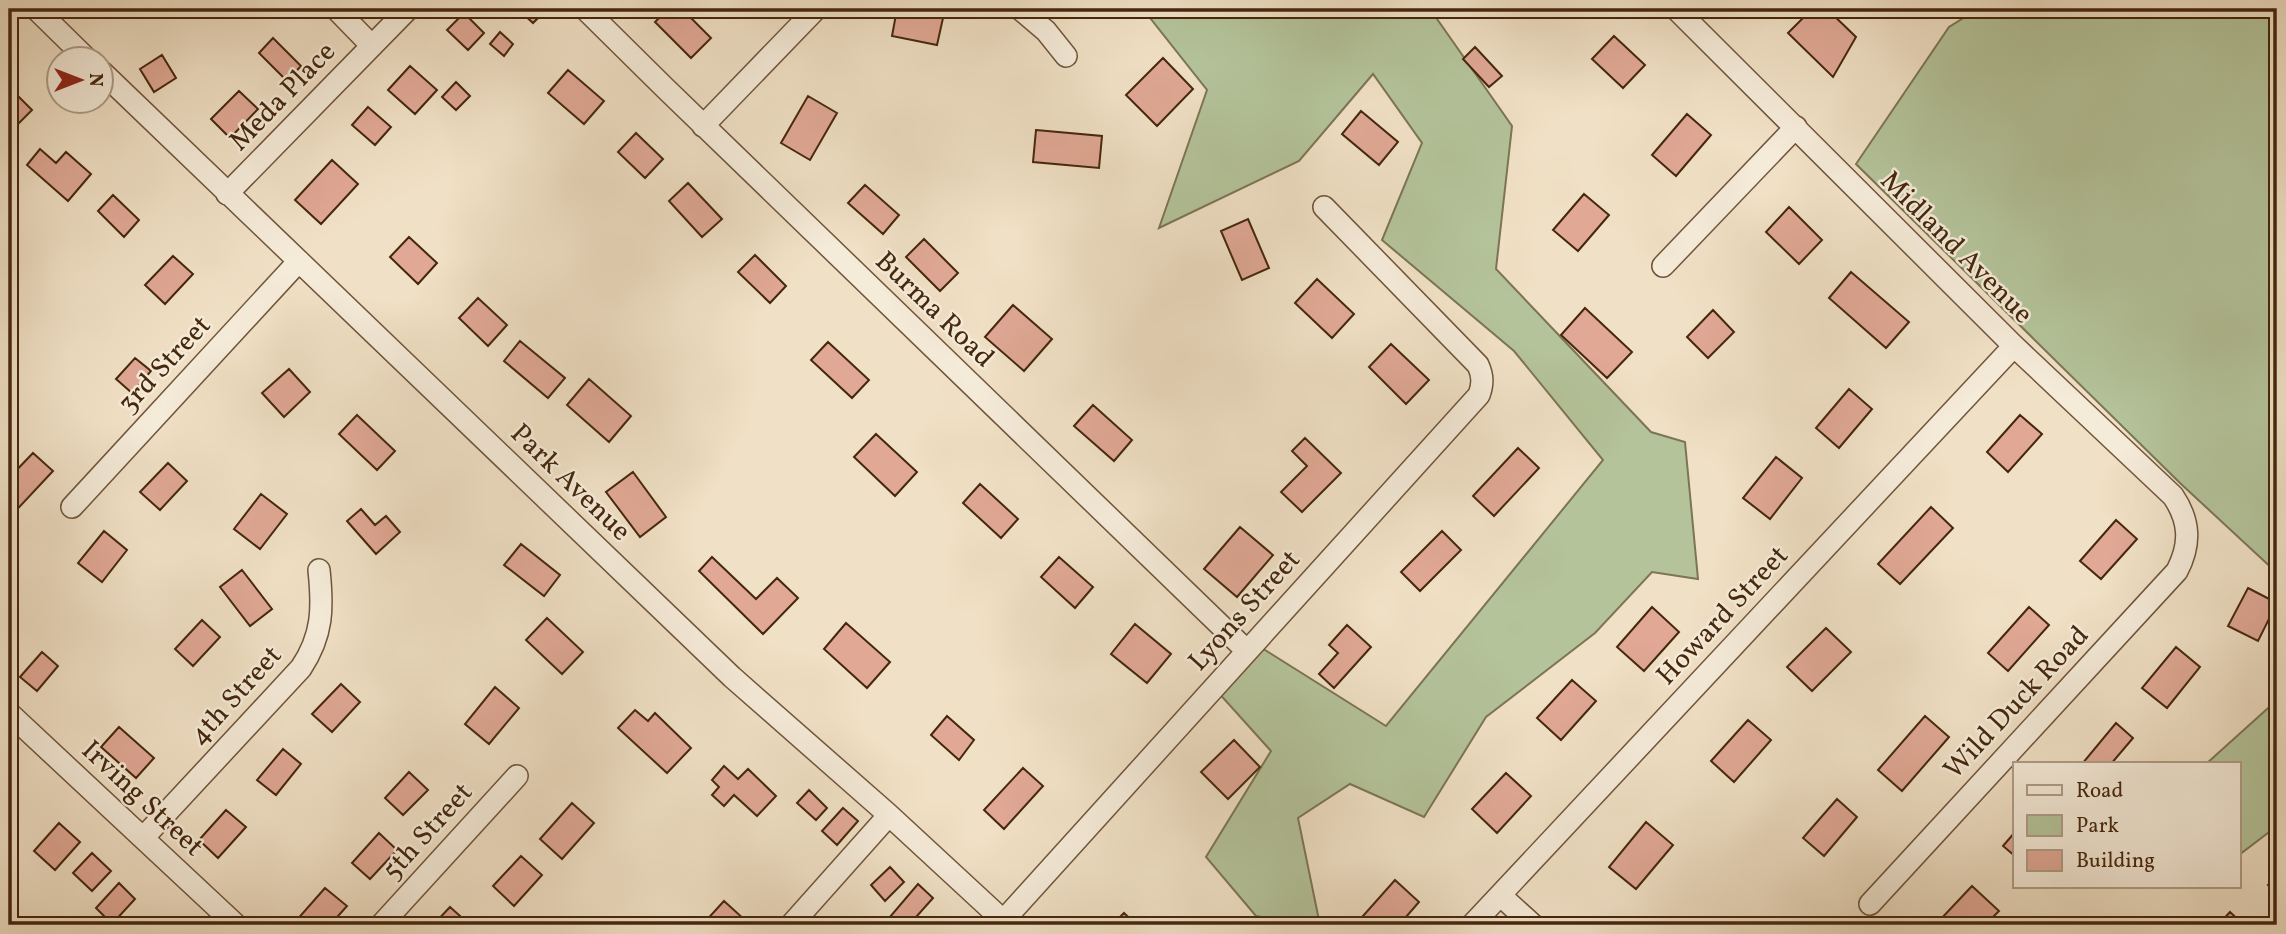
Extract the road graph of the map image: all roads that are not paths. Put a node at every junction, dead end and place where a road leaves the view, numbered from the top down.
1 (36, 9) edge
2 (335, 9) edge
3 (408, 9) edge
4 (585, 9) edge
5 (816, 9) edge
6 (1020, 9) edge
7 (1676, 9) edge
8 (74, 46) edge
9 (372, 46) junction
10 (1066, 55) dead end
11 (116, 86) edge
12 (703, 126) junction
13 (1796, 127) junction
14 (227, 194) junction
15 (1324, 207) dead end
16 (299, 261) junction
17 (1663, 266) dead end
18 (2014, 346) junction
19 (72, 507) dead end
20 (2188, 532) joint
21 (319, 570) dead end
22 (1246, 650) junction
23 (9, 713) edge
24 (517, 776) dead end
25 (890, 815) junction
26 (143, 838) junction
27 (1500, 895) junction
28 (1870, 904) dead end
29 (1005, 923) edge
30 (236, 925) edge
31 (381, 925) edge
32 (791, 925) edge
33 (1472, 925) edge
34 (1533, 925) edge

1 - 8 street
2 - 9 street
3 - 9 street, Meda Place
4 - 12 street, Burma Road
5 - 12 street
6 - 10 street
7 - 13 street, Midland Avenue
9 - 14 street, Meda Place
11 - 14 street, Park Avenue
12 - 22 street, Burma Road
13 - 17 street
13 - 18 street, Midland Avenue
14 - 16 street, Park Avenue
15 - 22 street, Lyons Street
16 - 19 street, 3rd Street
16 - 25 street, Park Avenue
18 - 20 street, Midland Avenue
18 - 27 street, Howard Street
20 - 28 street, Wild Duck Road
21 - 26 street, 4th Street
22 - 29 street, Lyons Street
23 - 26 street, Irving Street
24 - 31 street, 5th Street
25 - 29 street, Park Avenue
25 - 32 street
26 - 30 street, Irving Street
27 - 33 street, Howard Street
27 - 34 street

